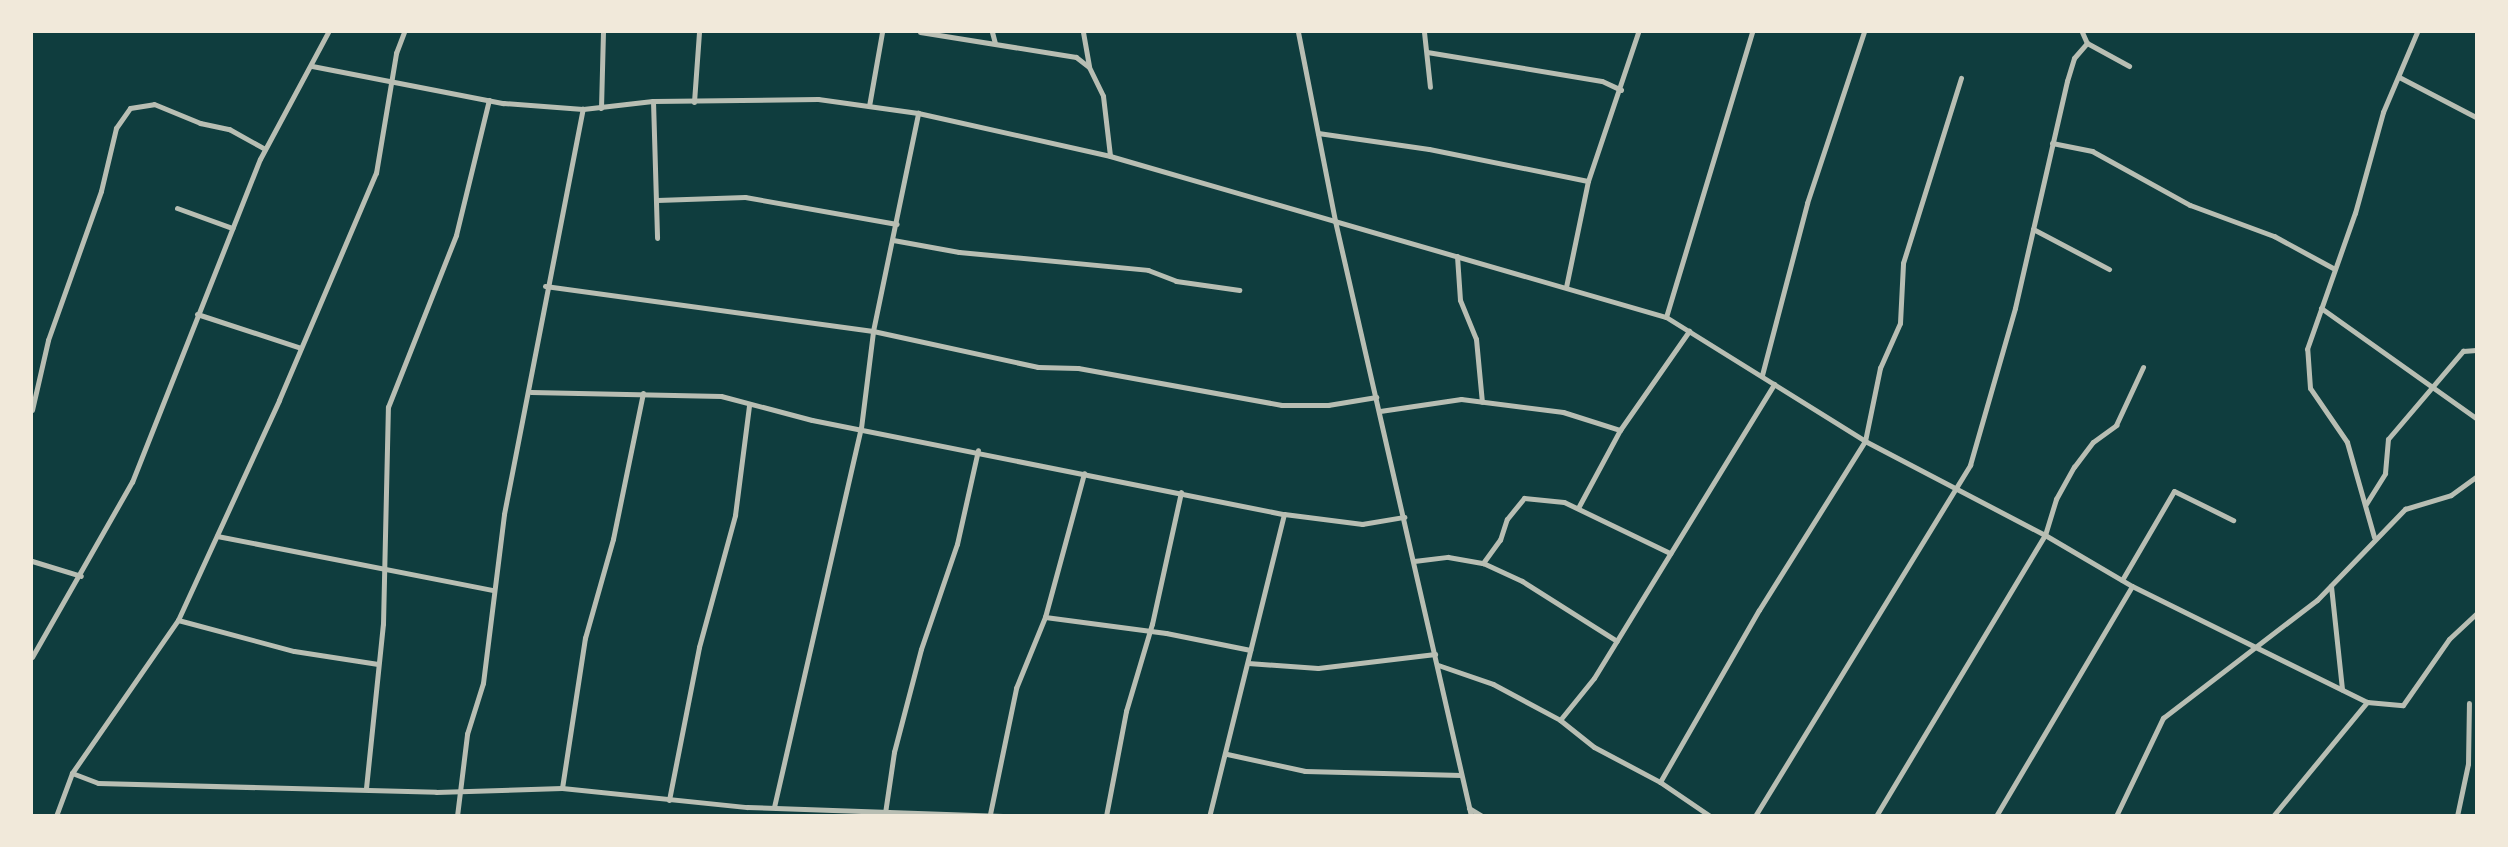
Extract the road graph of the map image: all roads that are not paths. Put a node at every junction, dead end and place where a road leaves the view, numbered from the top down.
1 (328, 32) edge
2 (404, 32) edge
3 (603, 32) edge
4 (699, 32) edge
5 (882, 32) edge
6 (920, 32) edge
7 (992, 32) edge
8 (1083, 32) edge
9 (1298, 32) edge
10 (1424, 32) edge
11 (1638, 32) edge
12 (1752, 32) edge
13 (1864, 32) edge
14 (2082, 32) edge
15 (2417, 32) edge
16 (995, 43) junction
17 (2087, 43) junction
18 (1427, 52) junction
19 (312, 66) junction
20 (2129, 66) dead end
21 (1089, 67) junction
22 (2399, 77) junction
23 (1961, 78) dead end
24 (393, 79) junction
25 (1430, 87) dead end
26 (1621, 90) junction
27 (489, 100) junction
28 (653, 101) junction
29 (694, 102) junction
30 (869, 106) junction
31 (601, 108) junction
32 (583, 109) junction
33 (918, 113) junction
34 (2476, 117) edge
35 (1318, 133) junction
36 (2052, 143) junction
37 (265, 149) junction
38 (1110, 156) junction
39 (1588, 181) junction
40 (657, 200) junction
41 (177, 208) dead end
42 (1335, 221) junction
43 (897, 224) junction
44 (232, 228) junction
45 (2033, 229) junction
46 (657, 238) dead end
47 (893, 240) junction
48 (1457, 256) junction
49 (2333, 268) junction
50 (2109, 269) dead end
51 (545, 286) junction
52 (1566, 287) junction
53 (1239, 290) dead end
54 (2321, 308) junction
55 (197, 314) junction
56 (1666, 317) junction
57 (873, 331) junction
58 (1689, 331) junction
59 (301, 348) junction
60 (2476, 350) edge
61 (2143, 367) dead end
62 (1762, 375) junction
63 (1774, 384) junction
64 (2435, 388) junction
65 (531, 392) junction
66 (643, 393) junction
67 (1376, 397) junction
68 (1482, 402) junction
69 (749, 405) junction
70 (32, 410) edge
71 (1380, 411) junction
72 (2476, 418) edge
73 (861, 428) junction
74 (1620, 430) junction
75 (1865, 441) junction
76 (978, 450) junction
77 (1084, 473) junction
78 (2476, 477) edge
79 (1957, 488) junction
80 (1181, 492) junction
81 (2366, 503) junction
82 (1578, 508) junction
83 (1284, 514) junction
84 (1404, 517) junction
85 (2233, 520) dead end
86 (2045, 535) junction
87 (217, 536) junction
88 (2374, 537) junction
89 (1670, 553) junction
90 (32, 561) edge
91 (1414, 562) junction
92 (1483, 564) junction
93 (384, 569) junction
94 (81, 576) junction
95 (2122, 580) junction
96 (2132, 586) junction
97 (2331, 586) junction
98 (492, 590) junction
99 (2476, 614) edge
100 (1045, 617) junction
101 (177, 621) junction
102 (1149, 633) junction
103 (1617, 641) junction
104 (2258, 645) junction
105 (1251, 650) junction
106 (1435, 654) junction
107 (32, 657) edge
108 (1248, 663) junction
109 (378, 664) junction
110 (1438, 665) junction
111 (2342, 689) junction
112 (2367, 702) junction
113 (2469, 704) dead end
114 (1560, 720) junction
115 (1227, 754) junction
116 (72, 773) junction
117 (1461, 775) junction
118 (1660, 782) junction
119 (366, 788) junction
120 (562, 788) junction
121 (464, 789) junction
122 (669, 800) junction
123 (774, 807) junction
124 (1469, 808) junction
125 (885, 813) junction
126 (990, 814) edge
127 (56, 816) edge
128 (457, 816) edge
129 (1010, 816) edge
130 (1106, 816) edge
131 (1209, 816) edge
132 (1471, 816) edge
133 (1482, 816) edge
134 (1710, 816) edge
135 (1755, 816) edge
136 (1876, 816) edge
137 (1996, 816) edge
138 (2116, 816) edge
139 (2273, 816) edge
140 (2457, 816) edge

1 - 19 street
2 - 24 street
3 - 31 street
4 - 29 street
5 - 30 street
6 - 16 street
7 - 16 street
8 - 21 street
9 - 35 street
10 - 18 street
11 - 26 street
12 - 56 street
13 - 62 street
14 - 17 street
15 - 22 street
16 - 21 street
17 - 20 street
17 - 36 street
18 - 25 street
18 - 26 street
19 - 24 street
19 - 37 street
21 - 38 street
22 - 34 street
22 - 49 street
23 - 75 street
24 - 27 street
24 - 59 street
26 - 39 street
27 - 32 street
27 - 93 street
28 - 29 street
28 - 31 street
28 - 40 street
29 - 30 street
30 - 33 street
31 - 32 street
32 - 51 street
33 - 38 street
33 - 43 street
35 - 39 street
35 - 42 street
36 - 45 street
36 - 49 street
37 - 44 street
37 - 70 street
38 - 42 street
39 - 52 street
40 - 43 street
40 - 46 street
41 - 44 street
42 - 48 street
42 - 67 street
43 - 47 street
44 - 55 street
45 - 50 street
45 - 79 street
47 - 53 street
47 - 57 street
48 - 52 street
48 - 68 street
49 - 54 street
51 - 57 street
51 - 65 street
52 - 56 street
54 - 64 street
54 - 81 street
55 - 59 street
55 - 94 street
56 - 58 street
57 - 67 street
57 - 73 street
58 - 62 street
58 - 74 street
59 - 87 street
60 - 64 street
61 - 86 street
62 - 63 street
63 - 75 street
63 - 89 street
64 - 72 street
64 - 81 street
65 - 66 street
65 - 98 street
66 - 69 street
66 - 120 street
67 - 71 street
68 - 71 street
68 - 74 street
69 - 73 street
69 - 122 street
71 - 84 street
73 - 76 street
73 - 123 street
74 - 82 street
75 - 79 street
75 - 118 street
76 - 77 street
76 - 125 street
77 - 80 street
77 - 100 street
78 - 88 street
79 - 86 street
79 - 135 street
80 - 83 street
80 - 102 street
81 - 88 street
82 - 89 street
82 - 92 street
83 - 84 street
83 - 105 street
84 - 91 street
85 - 95 street
86 - 95 street
86 - 136 street
87 - 93 street
87 - 101 street
88 - 97 street
89 - 103 street
90 - 94 street
91 - 92 street
91 - 106 street
92 - 103 street
93 - 98 street
93 - 109 street
94 - 107 street
95 - 96 street
96 - 104 street
96 - 137 street
97 - 104 street
97 - 111 street
98 - 121 street
99 - 112 street
100 - 102 street
100 - 126 street
101 - 109 street
101 - 116 street
102 - 105 street
102 - 130 street
103 - 114 street
104 - 111 street
104 - 138 street
105 - 108 street
106 - 108 street
106 - 110 street
108 - 115 street
109 - 119 street
110 - 114 street
110 - 117 street
111 - 112 street
112 - 139 street
113 - 140 street
114 - 118 street
115 - 117 street
115 - 131 street
116 - 119 street
116 - 127 street
117 - 124 street
118 - 134 street
119 - 121 street
120 - 121 street
120 - 122 street
121 - 128 street
122 - 123 street
123 - 125 street
124 - 132 street
124 - 133 street
125 - 126 street
126 - 129 street

